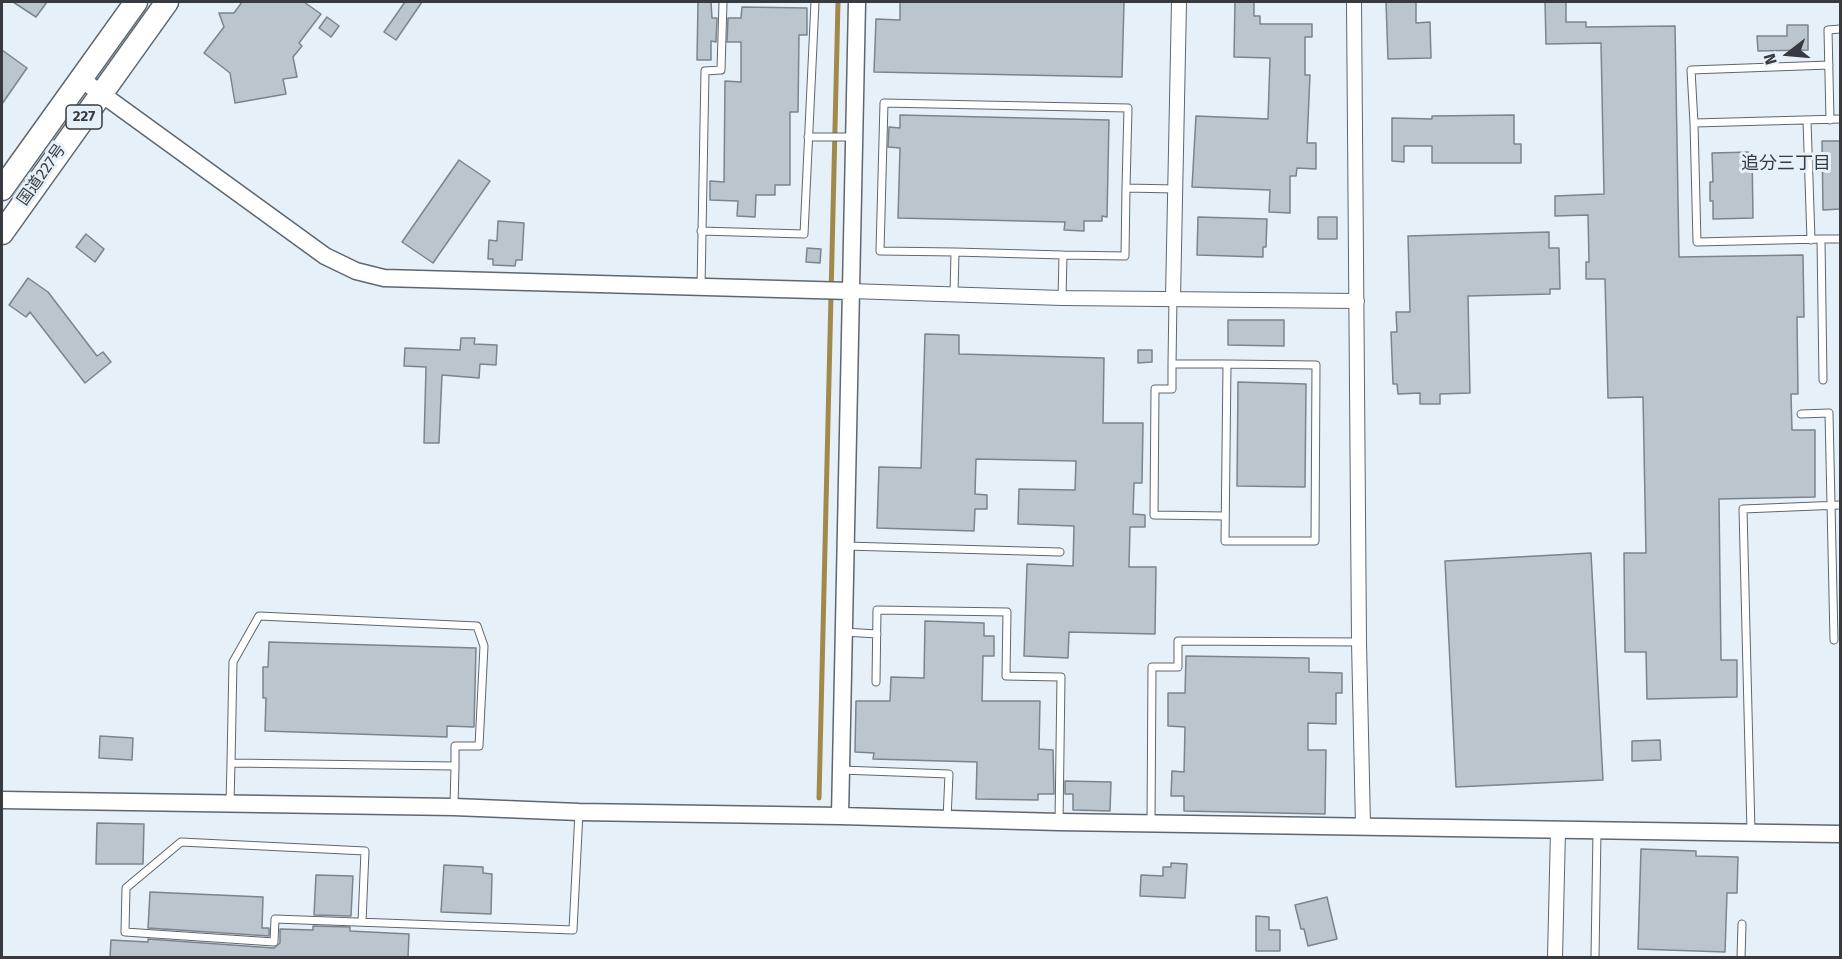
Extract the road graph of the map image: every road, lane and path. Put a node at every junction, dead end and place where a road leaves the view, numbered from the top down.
1 (136, 2) edge
2 (167, 2) edge
3 (723, 2) edge
4 (815, 2) edge
5 (857, 2) edge
6 (1179, 2) edge
7 (1354, 2) edge
8 (1840, 29) edge
9 (1828, 65) junction
10 (81, 79) junction
11 (101, 94) junction
12 (1840, 119) edge
13 (1807, 120) junction
14 (1830, 120) junction
15 (1694, 123) junction
16 (808, 137) junction
17 (849, 137) junction
18 (1126, 188) junction
19 (2, 189) edge
20 (1175, 189) junction
21 (701, 231) junction
22 (2, 233) edge
23 (1821, 239) junction
24 (1840, 239) edge
25 (1811, 240) junction
26 (955, 252) junction
27 (1063, 255) junction
28 (701, 287) junction
29 (838, 291) junction
30 (954, 294) junction
31 (1062, 298) junction
32 (1173, 298) junction
33 (1357, 302) junction
34 (1172, 364) junction
35 (1227, 364) junction
36 (1823, 380) dead end
37 (1802, 414) dead end
38 (1831, 505) junction
39 (1840, 505) edge
40 (1225, 516) junction
41 (846, 546) junction
42 (1060, 552) dead end
43 (844, 632) junction
44 (877, 634) junction
45 (1833, 640) dead end
46 (1359, 642) junction
47 (876, 682) dead end
48 (231, 763) junction
49 (455, 766) junction
50 (841, 770) junction
51 (2, 800) edge
52 (230, 803) junction
53 (454, 807) junction
54 (579, 812) junction
55 (840, 816) junction
56 (947, 819) junction
57 (1059, 822) junction
58 (1151, 823) junction
59 (1363, 826) junction
60 (1558, 830) junction
61 (1598, 831) junction
62 (1751, 833) junction
63 (1840, 834) edge
64 (362, 922) junction
65 (1742, 924) dead end
66 (1555, 957) edge
67 (1595, 957) edge
68 (1742, 957) edge

1 - 10 highway, 国道227号 / 227
2 - 11 highway, 国道227号 / 227
3 - 21 lane
4 - 16 lane
5 - 17 street
6 - 20 street
7 - 33 street
8 - 9 lane
9 - 14 lane
9 - 15 lane
10 - 11 street
10 - 19 highway, 国道227号 / 227
11 - 22 highway, 国道227号 / 227
11 - 28 street
12 - 14 lane
13 - 14 lane
13 - 15 lane
13 - 25 lane
15 - 25 lane
16 - 17 lane
16 - 21 lane
17 - 29 street
18 - 20 lane
18 - 26 lane
18 - 27 lane
20 - 32 street
21 - 28 lane
23 - 24 lane
23 - 25 lane
23 - 36 lane
26 - 27 lane
26 - 30 lane
27 - 31 lane
28 - 29 street
29 - 30 street
29 - 41 street
30 - 31 street
31 - 32 street
32 - 33 street
32 - 34 lane
33 - 46 street
34 - 35 lane
34 - 40 lane
35 - 40 lane
35 - 40 lane
37 - 38 lane
38 - 39 lane
38 - 45 lane
38 - 62 lane
41 - 42 lane
41 - 43 street
43 - 44 lane
43 - 50 street
44 - 47 lane
44 - 57 lane
46 - 58 lane
46 - 59 street
48 - 49 lane
48 - 49 lane
48 - 52 lane
49 - 53 lane
50 - 55 street
50 - 56 lane
51 - 52 street
52 - 53 street
53 - 54 street
54 - 55 street
54 - 64 lane
55 - 56 street
56 - 57 street
57 - 58 street
58 - 59 street
59 - 60 street
60 - 61 street
60 - 66 street
61 - 62 street
61 - 67 lane
62 - 63 street
64 - 64 lane
65 - 68 lane

